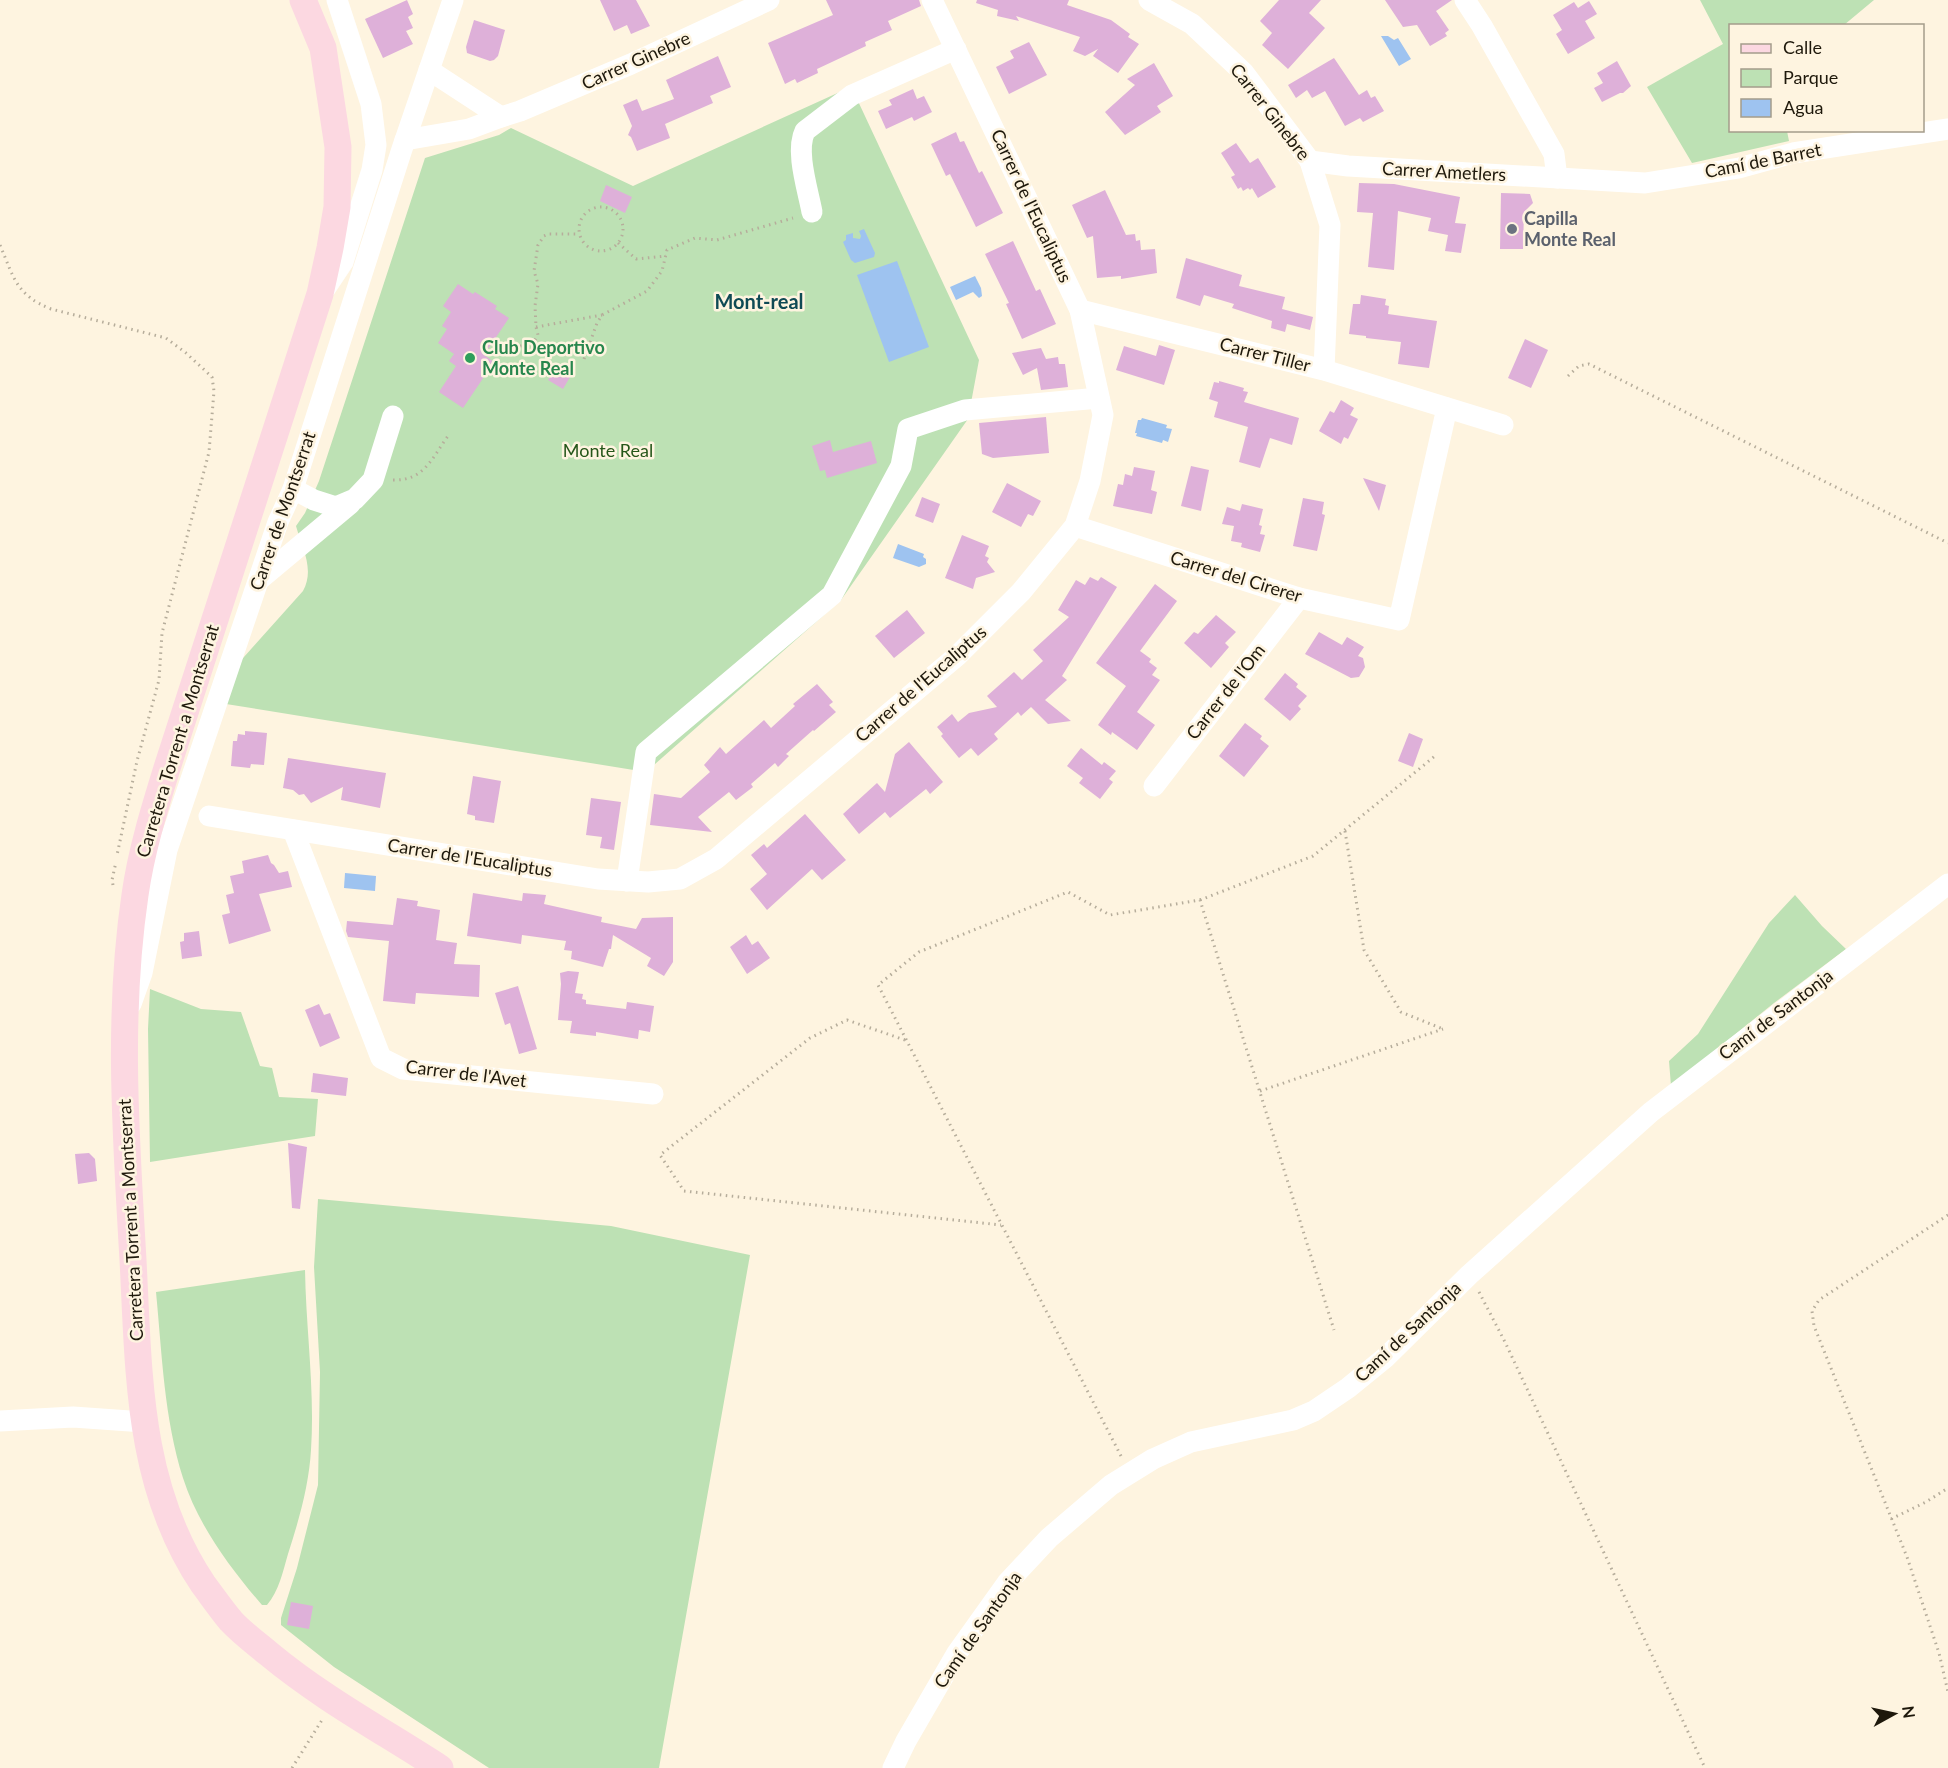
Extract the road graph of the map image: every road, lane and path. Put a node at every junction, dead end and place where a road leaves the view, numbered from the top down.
1 (303, 0) edge
2 (337, 0) edge
3 (453, 0) edge
4 (769, 0) edge
5 (932, 0) edge
6 (1149, 0) edge
7 (1465, 0) edge
8 (956, 49) junction
9 (429, 70) junction
10 (501, 117) junction
11 (1948, 129) edge
12 (405, 140) junction
13 (1310, 161) junction
14 (1568, 179) junction
15 (812, 212) joint
16 (579, 234) junction
17 (618, 243) junction
18 (0, 245) edge
19 (666, 256) junction
20 (318, 300) junction
21 (1080, 310) junction
22 (602, 315) junction
23 (536, 327) junction
24 (508, 347) dead end
25 (584, 359) dead end
26 (1324, 370) junction
27 (1568, 376) dead end
28 (1099, 398) junction
29 (1447, 408) junction
30 (393, 416) dead end
31 (1503, 425) dead end
32 (448, 436) dead end
33 (404, 481) dead end
34 (293, 489) junction
35 (355, 499) junction
36 (1075, 526) junction
37 (1948, 543) edge
38 (258, 580) junction
39 (1299, 598) junction
40 (1435, 756) dead end
41 (137, 761) dead end
42 (1154, 786) dead end
43 (186, 793) junction
44 (209, 816) junction
45 (175, 827) junction
46 (293, 830) junction
47 (1345, 830) junction
48 (627, 881) junction
49 (1948, 884) edge
50 (1200, 900) junction
51 (124, 1025) junction
52 (906, 1041) junction
53 (1260, 1091) junction
54 (653, 1094) dead end
55 (1948, 1215) edge
56 (1001, 1225) junction
57 (1469, 1275) junction
58 (1334, 1330) dead end
59 (0, 1421) edge
60 (144, 1422) junction
61 (1130, 1474) junction
62 (1948, 1488) edge
63 (1891, 1519) junction
64 (1948, 1692) edge
65 (334, 1701) junction
66 (292, 1768) edge
67 (440, 1768) edge
68 (893, 1768) edge
69 (1705, 1768) edge

1 - 20 main road, Carretera Torrent a Montserrat
2 - 20 street
3 - 9 street, Carrer de Montserrat
4 - 10 street, Carrer Ginebre
5 - 8 street, Carrer de l'Eucaliptus
6 - 13 street, Carrer Ginebre
7 - 14 street
8 - 15 street
8 - 21 street, Carrer de l'Eucaliptus
9 - 10 street
9 - 12 street, Carrer de Montserrat
10 - 12 street, Carrer Ginebre
11 - 14 street, Camí de Barret
12 - 34 street, Carrer de Montserrat
13 - 14 street, Carrer Ametlers
13 - 26 street, Carrer Ginebre
15 - 19 path
16 - 17 path
16 - 17 path
16 - 23 path
17 - 19 path
18 - 41 path
19 - 22 path
20 - 51 main road, Carretera Torrent a Montserrat
21 - 26 street, Carrer Tiller
21 - 28 street, Carrer de l'Eucaliptus
22 - 23 path
22 - 25 path
23 - 24 path
26 - 29 street, Carrer Tiller
27 - 37 path
28 - 36 street, Carrer de l'Eucaliptus
28 - 48 street
29 - 31 street, Carrer Tiller
29 - 39 street, Carrer del Cirerer
30 - 35 street
32 - 33 path
34 - 35 street
34 - 38 street, Carrer de Montserrat
35 - 38 street
36 - 39 street, Carrer del Cirerer
36 - 48 street, Carrer de l'Eucaliptus
38 - 43 street, Carrer de Montserrat
39 - 42 street, Carrer de l'Om
40 - 47 path
43 - 44 street
43 - 45 street, Carrer de Montserrat
44 - 45 street
44 - 46 street, Carrer de l'Eucaliptus
45 - 51 street, Carrer de Montserrat
46 - 48 street, Carrer de l'Eucaliptus
46 - 54 street, Carrer de l'Avet
47 - 50 path
47 - 53 path
49 - 57 street, Camí de Santonja
50 - 52 path
50 - 53 path
51 - 60 main road, Carretera Torrent a Montserrat
52 - 56 path
52 - 56 path
53 - 58 path
55 - 63 path
56 - 61 path
57 - 61 street, Camí de Santonja
57 - 69 path
59 - 60 street
60 - 65 main road, Carretera Torrent a Montserrat
61 - 68 street, Camí de Santonja
62 - 63 path
63 - 64 path
65 - 66 path
65 - 67 main road, Carretera Torrent a Montserrat

